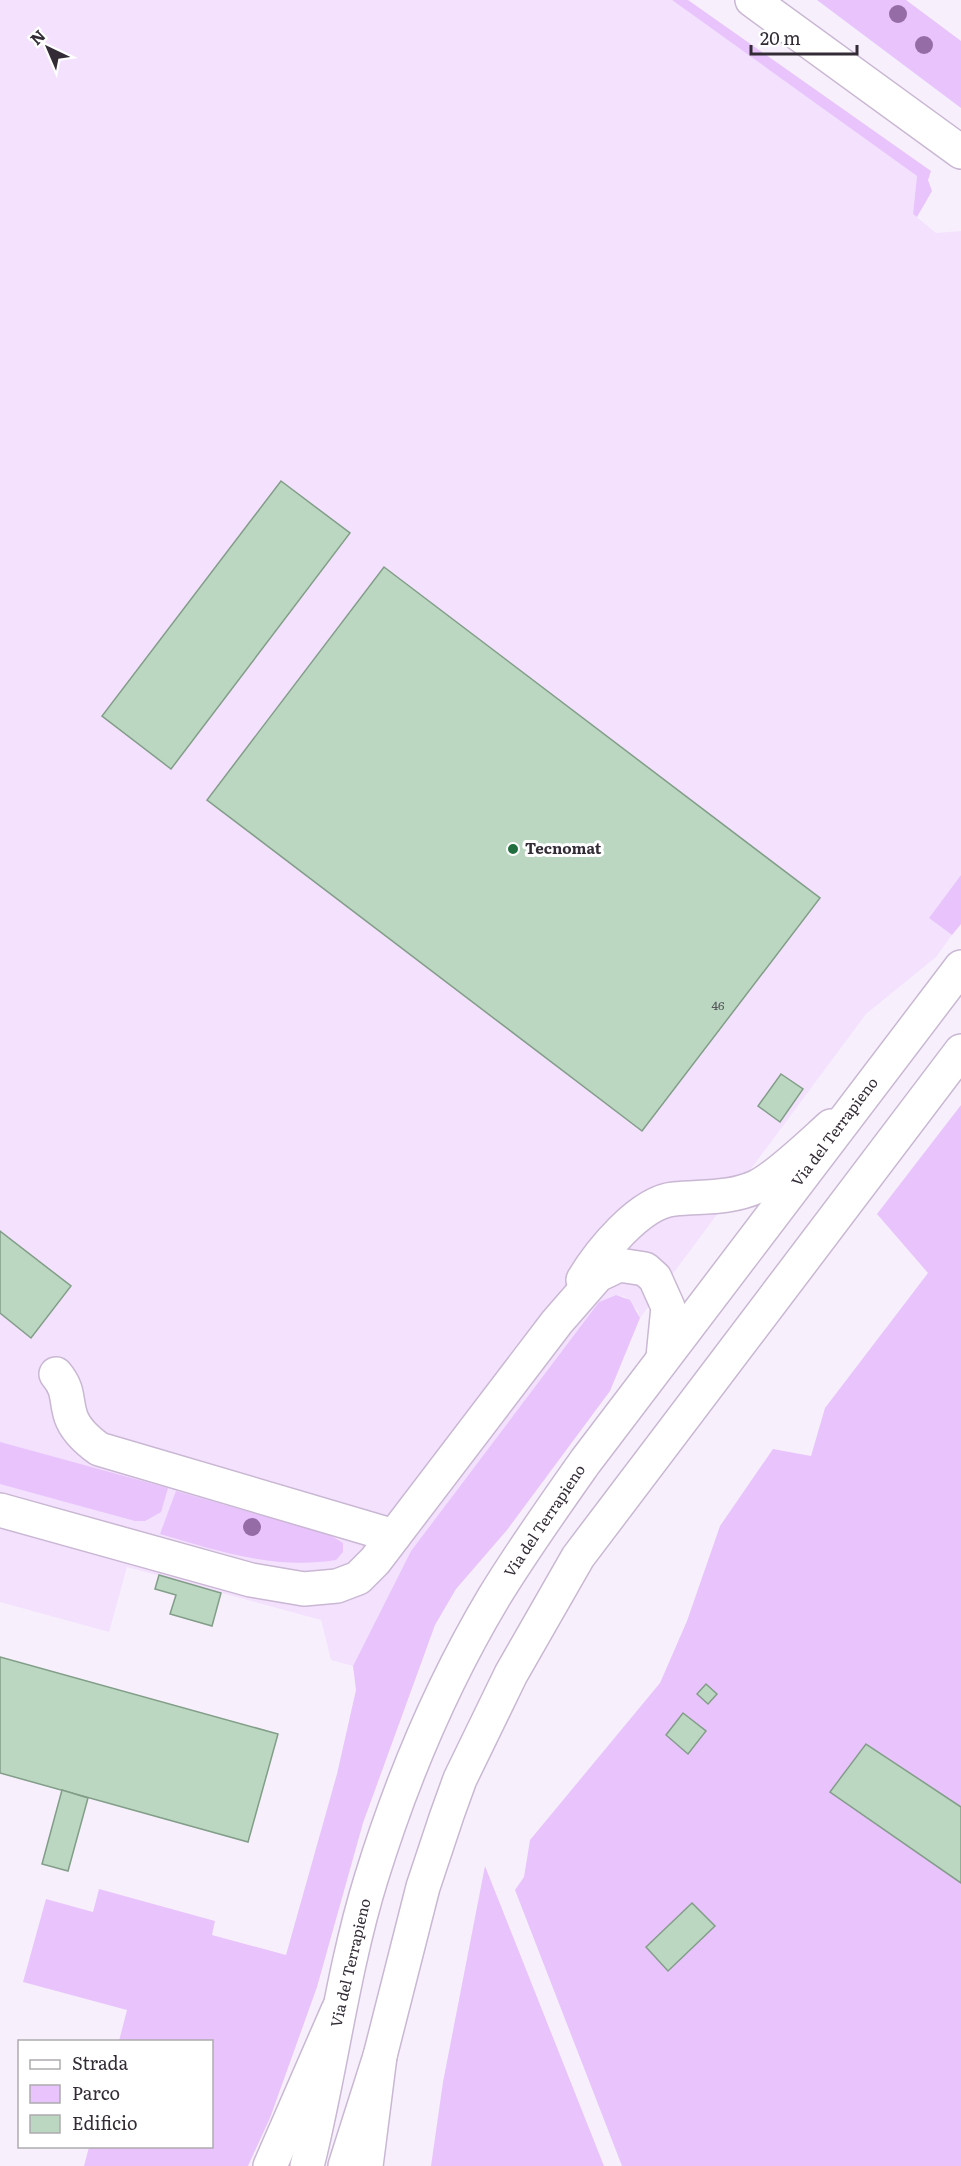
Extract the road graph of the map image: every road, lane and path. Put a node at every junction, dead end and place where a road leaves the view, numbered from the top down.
1 (752, 0) edge
2 (961, 152) edge
3 (961, 967) edge
4 (961, 1052) edge
5 (855, 1105) junction
6 (557, 1322) junction
7 (663, 1357) junction
8 (56, 1374) dead end
9 (0, 1510) edge
10 (394, 1536) junction
11 (338, 2010) junction
12 (380, 2056) junction
13 (270, 2166) edge
14 (307, 2166) edge
15 (345, 2166) edge
16 (366, 2166) edge

1 - 2 main road
3 - 5 main road, Via del Terrapieno
4 - 12 main road
5 - 6 main road
5 - 7 main road, Via del Terrapieno
6 - 7 main road
6 - 10 main road
7 - 11 main road, Via del Terrapieno
8 - 10 main road
9 - 10 main road
11 - 13 main road
11 - 14 main road, Via del Terrapieno
12 - 15 main road
12 - 16 main road

